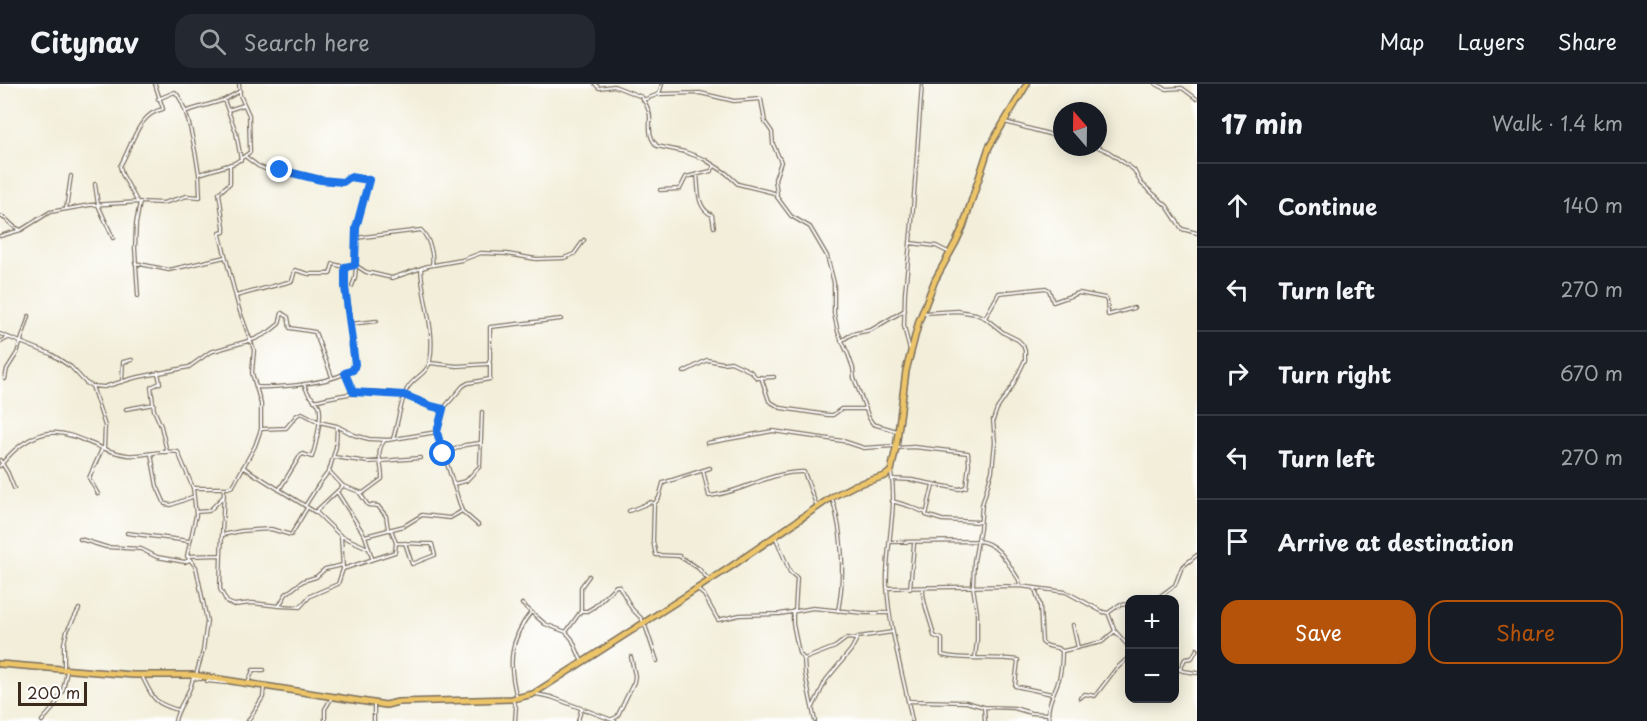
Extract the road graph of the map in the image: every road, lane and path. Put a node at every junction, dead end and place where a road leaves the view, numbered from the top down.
1 (155, 84) edge
2 (239, 84) edge
3 (595, 84) edge
4 (662, 84) edge
5 (922, 84) edge
6 (1027, 84) edge
7 (1156, 84) edge
8 (240, 91) junction
9 (659, 94) junction
10 (158, 99) junction
11 (1197, 99) edge
12 (224, 100) junction
13 (644, 100) junction
14 (244, 105) junction
15 (228, 110) junction
16 (186, 111) junction
17 (1005, 122) junction
18 (1053, 136) edge
19 (1107, 151) edge
20 (246, 157) junction
21 (241, 160) junction
22 (230, 164) junction
23 (714, 167) junction
24 (199, 174) junction
25 (697, 174) junction
26 (71, 176) dead end
27 (95, 184) dead end
28 (660, 190) dead end
29 (777, 195) junction
30 (139, 202) junction
31 (98, 205) junction
32 (66, 209) junction
33 (0, 216) edge
34 (714, 227) dead end
35 (21, 230) junction
36 (1197, 233) edge
37 (0, 236) edge
38 (113, 238) dead end
39 (354, 238) junction
40 (584, 240) dead end
41 (910, 243) junction
42 (950, 253) junction
43 (226, 256) junction
44 (135, 263) junction
45 (355, 265) junction
46 (432, 265) junction
47 (345, 267) junction
48 (421, 268) junction
49 (352, 286) dead end
50 (138, 296) dead end
51 (236, 296) junction
52 (1134, 308) dead end
53 (905, 310) junction
54 (922, 313) junction
55 (29, 316) dead end
56 (985, 318) junction
57 (561, 319) dead end
58 (376, 321) dead end
59 (350, 324) junction
60 (0, 334) edge
61 (8, 338) junction
62 (250, 340) junction
63 (841, 341) junction
64 (0, 342) edge
65 (20, 343) junction
66 (910, 354) junction
67 (132, 360) dead end
68 (430, 363) junction
69 (490, 363) junction
70 (158, 372) junction
71 (684, 372) dead end
72 (345, 373) junction
73 (332, 377) junction
74 (761, 377) junction
75 (774, 377) dead end
76 (5, 379) dead end
77 (122, 382) junction
78 (304, 384) junction
79 (92, 386) junction
80 (257, 387) junction
81 (353, 392) junction
82 (404, 395) junction
83 (314, 401) junction
84 (154, 404) junction
85 (126, 409) dead end
86 (443, 409) junction
87 (866, 409) junction
88 (482, 412) dead end
89 (320, 422) junction
90 (337, 426) junction
91 (261, 429) junction
92 (898, 431) junction
93 (437, 432) junction
94 (393, 439) junction
95 (385, 440) junction
96 (706, 442) dead end
97 (480, 443) junction
98 (897, 447) junction
99 (103, 449) junction
100 (167, 452) junction
101 (151, 454) junction
102 (443, 454) junction
103 (334, 457) junction
104 (420, 458) dead end
105 (0, 460) edge
106 (379, 461) junction
107 (1, 465) edge
108 (243, 466) junction
109 (710, 468) dead end
110 (329, 471) junction
111 (703, 471) junction
112 (891, 471) junction
113 (893, 479) junction
114 (453, 484) junction
115 (933, 485) junction
116 (343, 486) junction
117 (14, 488) dead end
118 (224, 488) junction
119 (193, 489) junction
120 (279, 490) junction
121 (337, 492) junction
122 (358, 492) junction
123 (98, 494) dead end
124 (224, 496) junction
125 (193, 497) junction
126 (832, 497) junction
127 (892, 501) junction
128 (654, 504) junction
129 (306, 507) junction
130 (817, 507) junction
131 (462, 511) junction
132 (629, 511) dead end
133 (196, 512) junction
134 (316, 512) junction
135 (926, 513) junction
136 (980, 522) junction
137 (478, 525) dead end
138 (390, 529) junction
139 (127, 533) dead end
140 (222, 535) junction
141 (342, 536) junction
142 (364, 536) junction
143 (775, 536) junction
144 (80, 539) dead end
145 (189, 541) junction
146 (978, 541) junction
147 (889, 542) junction
148 (396, 543) junction
149 (405, 543) junction
150 (914, 543) junction
151 (368, 548) junction
152 (221, 555) junction
153 (1197, 555) edge
154 (188, 558) junction
155 (372, 559) junction
156 (343, 567) junction
157 (589, 576) dead end
158 (709, 580) junction
159 (973, 586) junction
160 (1020, 586) junction
161 (887, 588) junction
162 (923, 588) junction
163 (1034, 588) junction
164 (696, 589) junction
165 (910, 589) junction
166 (1162, 595) edge
167 (522, 604) dead end
168 (1125, 604) edge
169 (279, 606) junction
170 (79, 609) dead end
171 (581, 611) junction
172 (794, 611) junction
173 (838, 611) junction
174 (531, 612) junction
175 (889, 613) junction
176 (1108, 613) junction
177 (642, 622) junction
178 (1073, 625) dead end
179 (566, 632) junction
180 (893, 632) junction
181 (1115, 632) junction
182 (856, 639) junction
183 (1125, 643) edge
184 (1078, 648) junction
185 (1197, 649) edge
186 (1062, 651) junction
187 (631, 657) dead end
188 (975, 657) junction
189 (804, 659) junction
190 (657, 661) dead end
191 (1125, 661) edge
192 (582, 662) junction
193 (0, 664) edge
194 (66, 669) junction
195 (1179, 669) joint
196 (264, 670) dead end
197 (1197, 673) edge
198 (142, 676) junction
199 (196, 677) junction
200 (228, 680) junction
201 (207, 681) dead end
202 (248, 683) junction
203 (261, 685) junction
204 (533, 694) junction
205 (1052, 694) junction
206 (333, 697) junction
207 (514, 698) junction
208 (1080, 698) dead end
209 (909, 701) junction
210 (374, 704) junction
211 (813, 707) junction
212 (984, 707) junction
213 (178, 710) junction
214 (581, 710) junction
215 (1048, 714) junction
216 (174, 720) edge
217 (614, 720) edge
218 (42, 721) edge
219 (248, 721) edge
220 (325, 721) edge
221 (374, 721) edge
222 (515, 721) edge
223 (578, 721) edge
224 (815, 721) edge
225 (912, 721) edge
226 (985, 721) edge
227 (1049, 721) edge

1 - 10 street
2 - 8 street
3 - 13 street
4 - 9 street
5 - 41 street
6 - 17 main road
7 - 11 street
8 - 12 street
8 - 14 street
9 - 13 street
9 - 29 street
10 - 16 street
10 - 30 street
12 - 15 street
12 - 16 street
13 - 23 street
14 - 15 street
14 - 20 street
15 - 21 street
16 - 24 street
17 - 18 street
17 - 42 main road
19 - 36 street
20 - 21 street
20 - 39 street
21 - 22 street
22 - 24 street
22 - 43 street
23 - 25 street
23 - 29 street
24 - 30 street
25 - 28 street
25 - 34 street
26 - 32 street
27 - 31 street
29 - 63 street
30 - 31 street
30 - 44 street
31 - 32 street
31 - 38 street
32 - 35 street
33 - 35 street
35 - 37 street
39 - 45 street
39 - 46 street
40 - 46 street
41 - 42 street
41 - 53 street
42 - 54 main road
43 - 44 street
43 - 51 street
44 - 50 street
45 - 47 street
45 - 48 street
45 - 49 street
46 - 48 street
47 - 51 street
47 - 59 street
48 - 68 street
51 - 62 street
52 - 56 street
53 - 63 street
53 - 66 street
54 - 56 street
54 - 66 main road
55 - 65 street
56 - 136 street
57 - 69 street
58 - 59 street
59 - 72 street
60 - 61 street
61 - 64 street
61 - 65 street
62 - 70 street
62 - 73 street
62 - 80 street
63 - 87 street
65 - 76 street
65 - 79 street
66 - 92 main road
67 - 77 street
68 - 69 street
68 - 82 street
69 - 86 street
70 - 77 street
70 - 84 street
71 - 74 street
72 - 73 street
72 - 81 street
73 - 78 street
74 - 75 street
74 - 87 street
77 - 79 street
78 - 80 street
78 - 83 street
79 - 99 street
80 - 91 street
81 - 82 street
81 - 83 street
82 - 86 street
82 - 94 street
83 - 89 street
84 - 85 street
84 - 100 street
86 - 93 street
87 - 92 street
88 - 97 street
89 - 90 street
89 - 91 street
89 - 120 street
90 - 95 street
90 - 103 street
91 - 108 street
92 - 98 main road
93 - 94 street
93 - 102 street
94 - 95 street
95 - 106 street
96 - 98 street
97 - 102 street
97 - 114 street
98 - 112 main road
98 - 115 street
99 - 101 street
99 - 107 street
99 - 123 street
100 - 101 street
100 - 119 street
101 - 125 street
102 - 114 street
103 - 106 street
103 - 110 street
104 - 106 street
105 - 107 street
106 - 122 street
107 - 117 street
108 - 118 street
108 - 120 street
109 - 111 street
110 - 116 street
110 - 129 street
111 - 128 street
111 - 130 street
112 - 113 street
112 - 126 main road
113 - 115 street
113 - 127 street
114 - 131 street
115 - 135 street
116 - 121 street
116 - 122 street
118 - 119 street
118 - 124 street
119 - 125 street
120 - 129 street
121 - 134 street
121 - 142 street
122 - 138 street
124 - 133 street
124 - 140 street
125 - 133 street
126 - 130 main road
126 - 173 street
127 - 135 street
127 - 147 street
128 - 132 street
128 - 158 street
129 - 134 street
129 - 140 street
130 - 143 main road
131 - 137 street
131 - 138 street
133 - 145 street
134 - 141 street
135 - 136 street
136 - 146 street
138 - 142 street
138 - 148 street
139 - 145 street
140 - 152 street
141 - 151 street
141 - 156 street
142 - 151 street
143 - 158 main road
143 - 172 street
144 - 154 street
145 - 154 street
146 - 150 street
146 - 159 street
146 - 160 street
147 - 150 street
147 - 161 street
148 - 149 street
148 - 155 street
149 - 149 street
150 - 165 street
151 - 155 street
152 - 154 street
152 - 169 street
153 - 166 street
154 - 199 street
155 - 156 street
156 - 169 street
156 - 169 street
157 - 171 street
158 - 164 main road
159 - 160 street
159 - 162 street
159 - 188 street
160 - 163 street
161 - 165 street
161 - 175 street
162 - 165 street
162 - 188 street
163 - 176 street
163 - 186 street
164 - 172 street
164 - 177 main road
167 - 174 street
168 - 176 street
170 - 194 street
171 - 177 street
171 - 179 street
172 - 173 street
172 - 189 street
173 - 175 street
174 - 179 street
174 - 207 street
175 - 180 street
176 - 181 street
177 - 190 street
177 - 192 main road
178 - 184 street
179 - 192 street
180 - 182 street
180 - 209 street
181 - 183 street
181 - 184 street
182 - 189 street
182 - 211 street
184 - 186 street
185 - 195 street
186 - 205 street
187 - 217 street
188 - 205 street
189 - 211 street
191 - 208 street
192 - 204 main road
193 - 194 main road
194 - 198 main road
194 - 218 street
195 - 197 street
196 - 202 street
198 - 199 main road
198 - 213 street
199 - 200 main road
199 - 213 street
200 - 201 street
200 - 202 main road
202 - 203 main road
203 - 206 main road
203 - 219 street
204 - 207 main road
204 - 214 street
205 - 215 street
206 - 210 main road
206 - 220 street
207 - 210 main road
207 - 222 street
209 - 212 street
209 - 225 street
210 - 221 street
211 - 224 street
212 - 215 street
212 - 226 street
213 - 216 street
214 - 217 street
214 - 223 street
215 - 227 street

